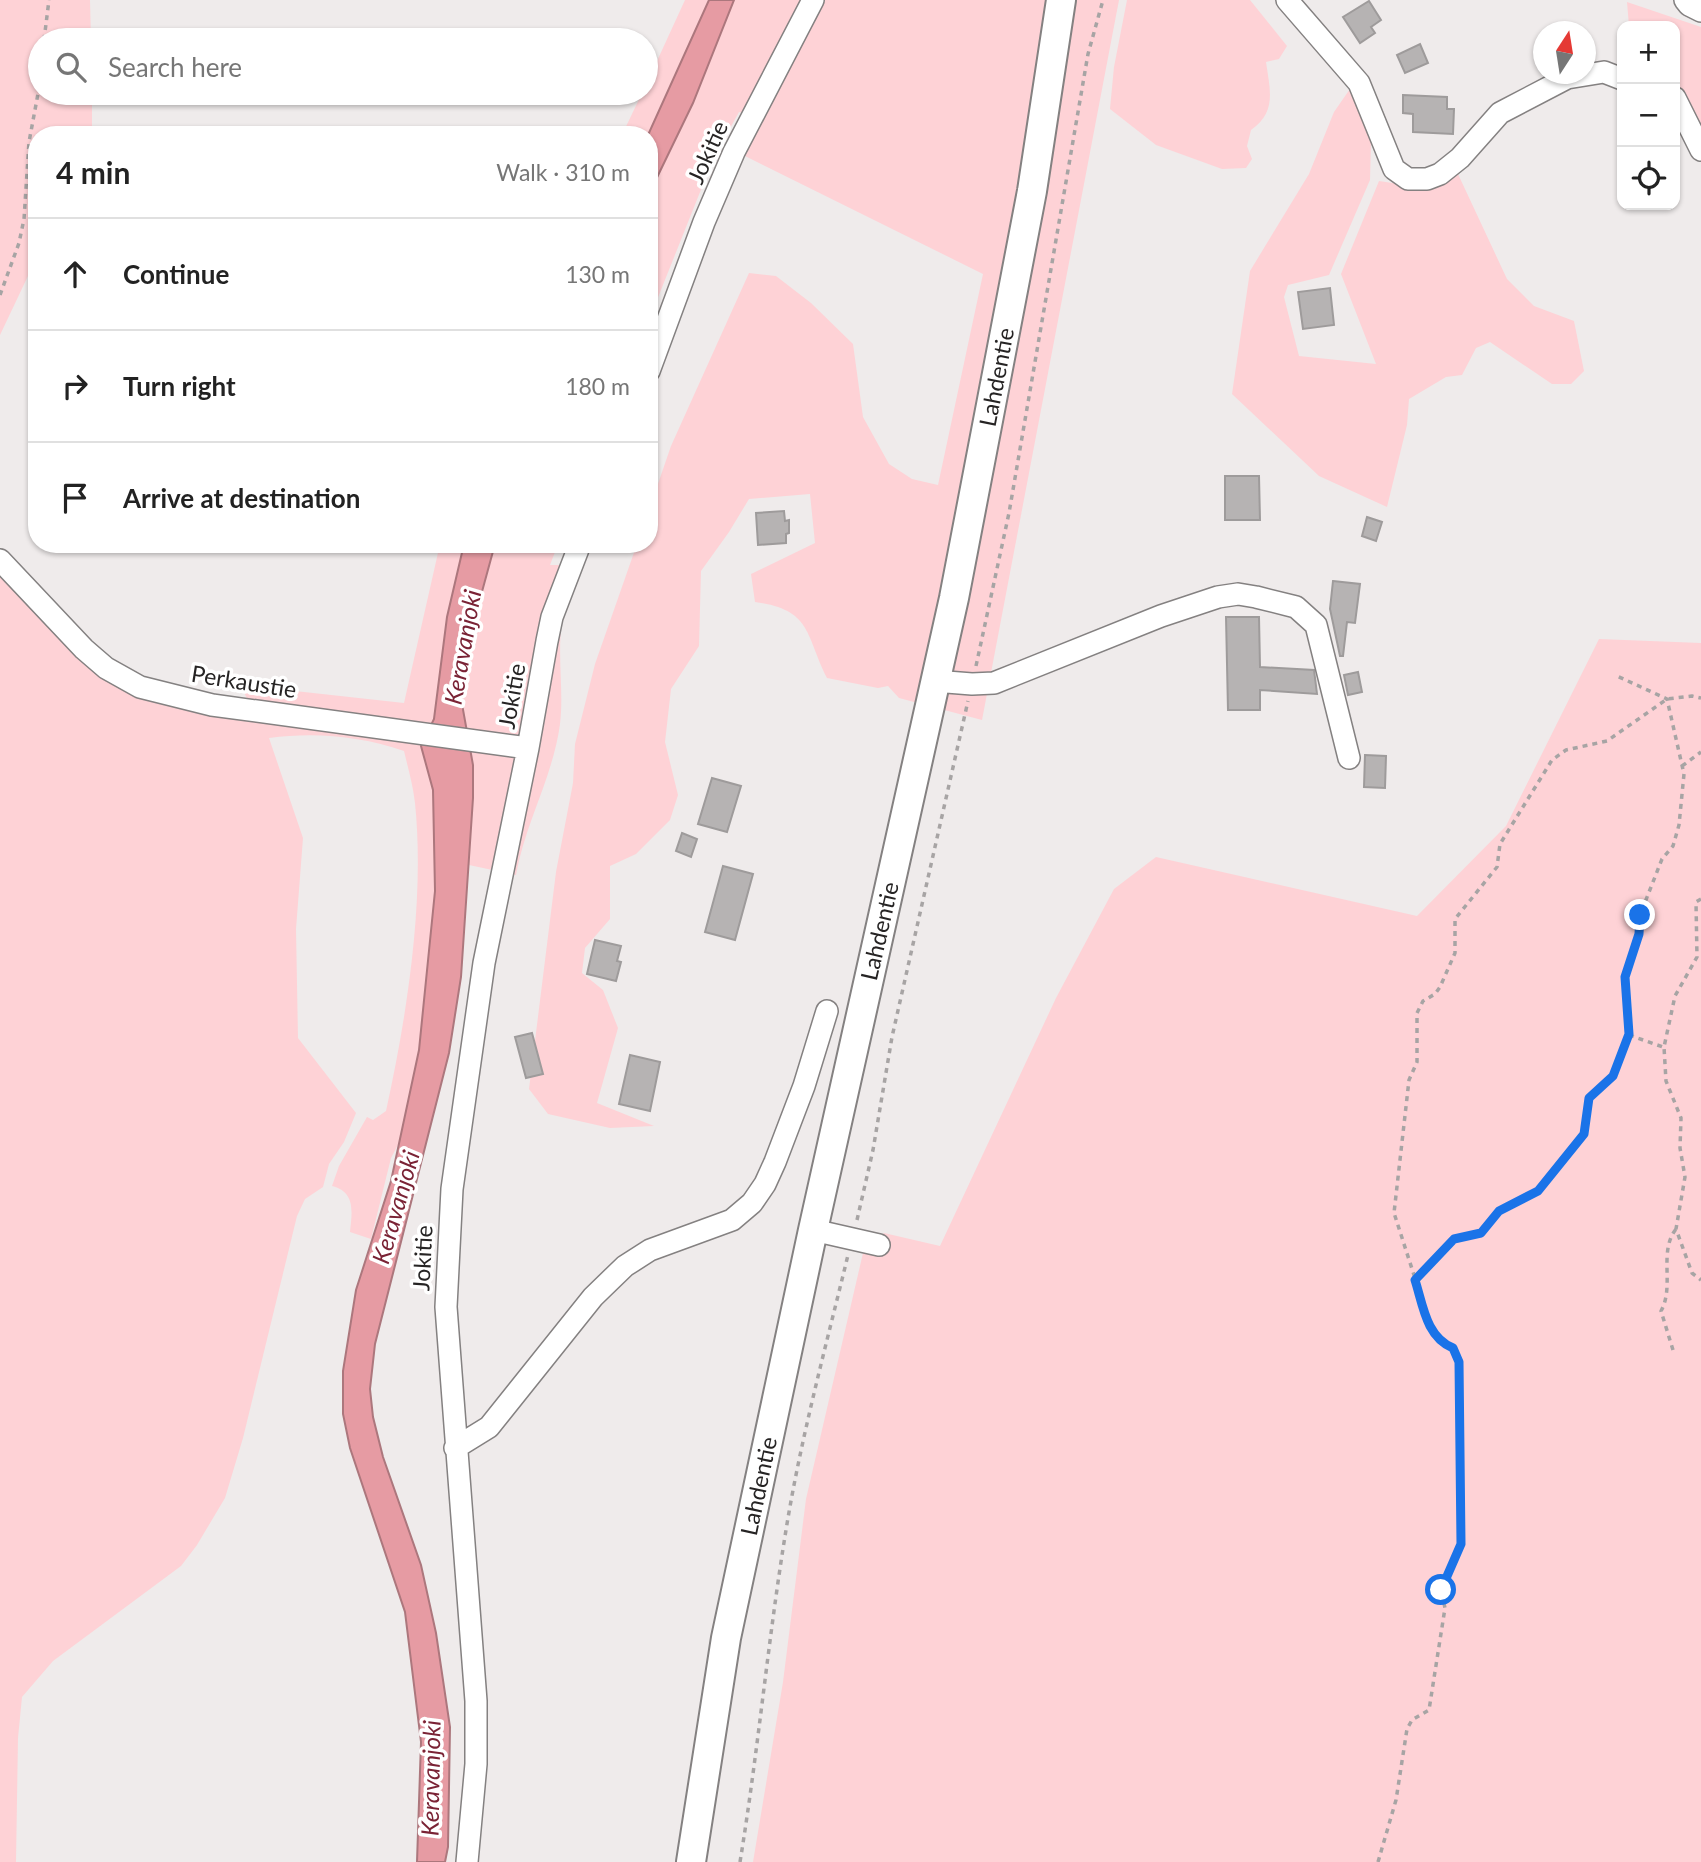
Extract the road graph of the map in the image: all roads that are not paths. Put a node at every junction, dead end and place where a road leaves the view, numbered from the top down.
1 (813, 0) edge
2 (1061, 0) edge
3 (1287, 0) edge
4 (1685, 0) edge
5 (1701, 11) edge
6 (1617, 77) edge
7 (1680, 108) edge
8 (1701, 150) edge
9 (658, 347) edge
10 (577, 553) edge
11 (0, 560) edge
12 (934, 681) junction
13 (528, 748) junction
14 (1349, 758) dead end
15 (827, 1012) dead end
16 (813, 1230) junction
17 (879, 1245) dead end
18 (455, 1448) junction
19 (467, 1862) edge
20 (691, 1862) edge

1 - 9 street, Jokitie
2 - 12 main road, Lahdentie
3 - 6 street
4 - 5 street
7 - 8 street
10 - 13 street, Jokitie
11 - 13 street, Perkaustie
12 - 14 street
12 - 16 main road, Lahdentie
13 - 18 street, Jokitie
15 - 18 street
16 - 17 street
16 - 20 main road, Lahdentie
18 - 19 street, Jokitie

